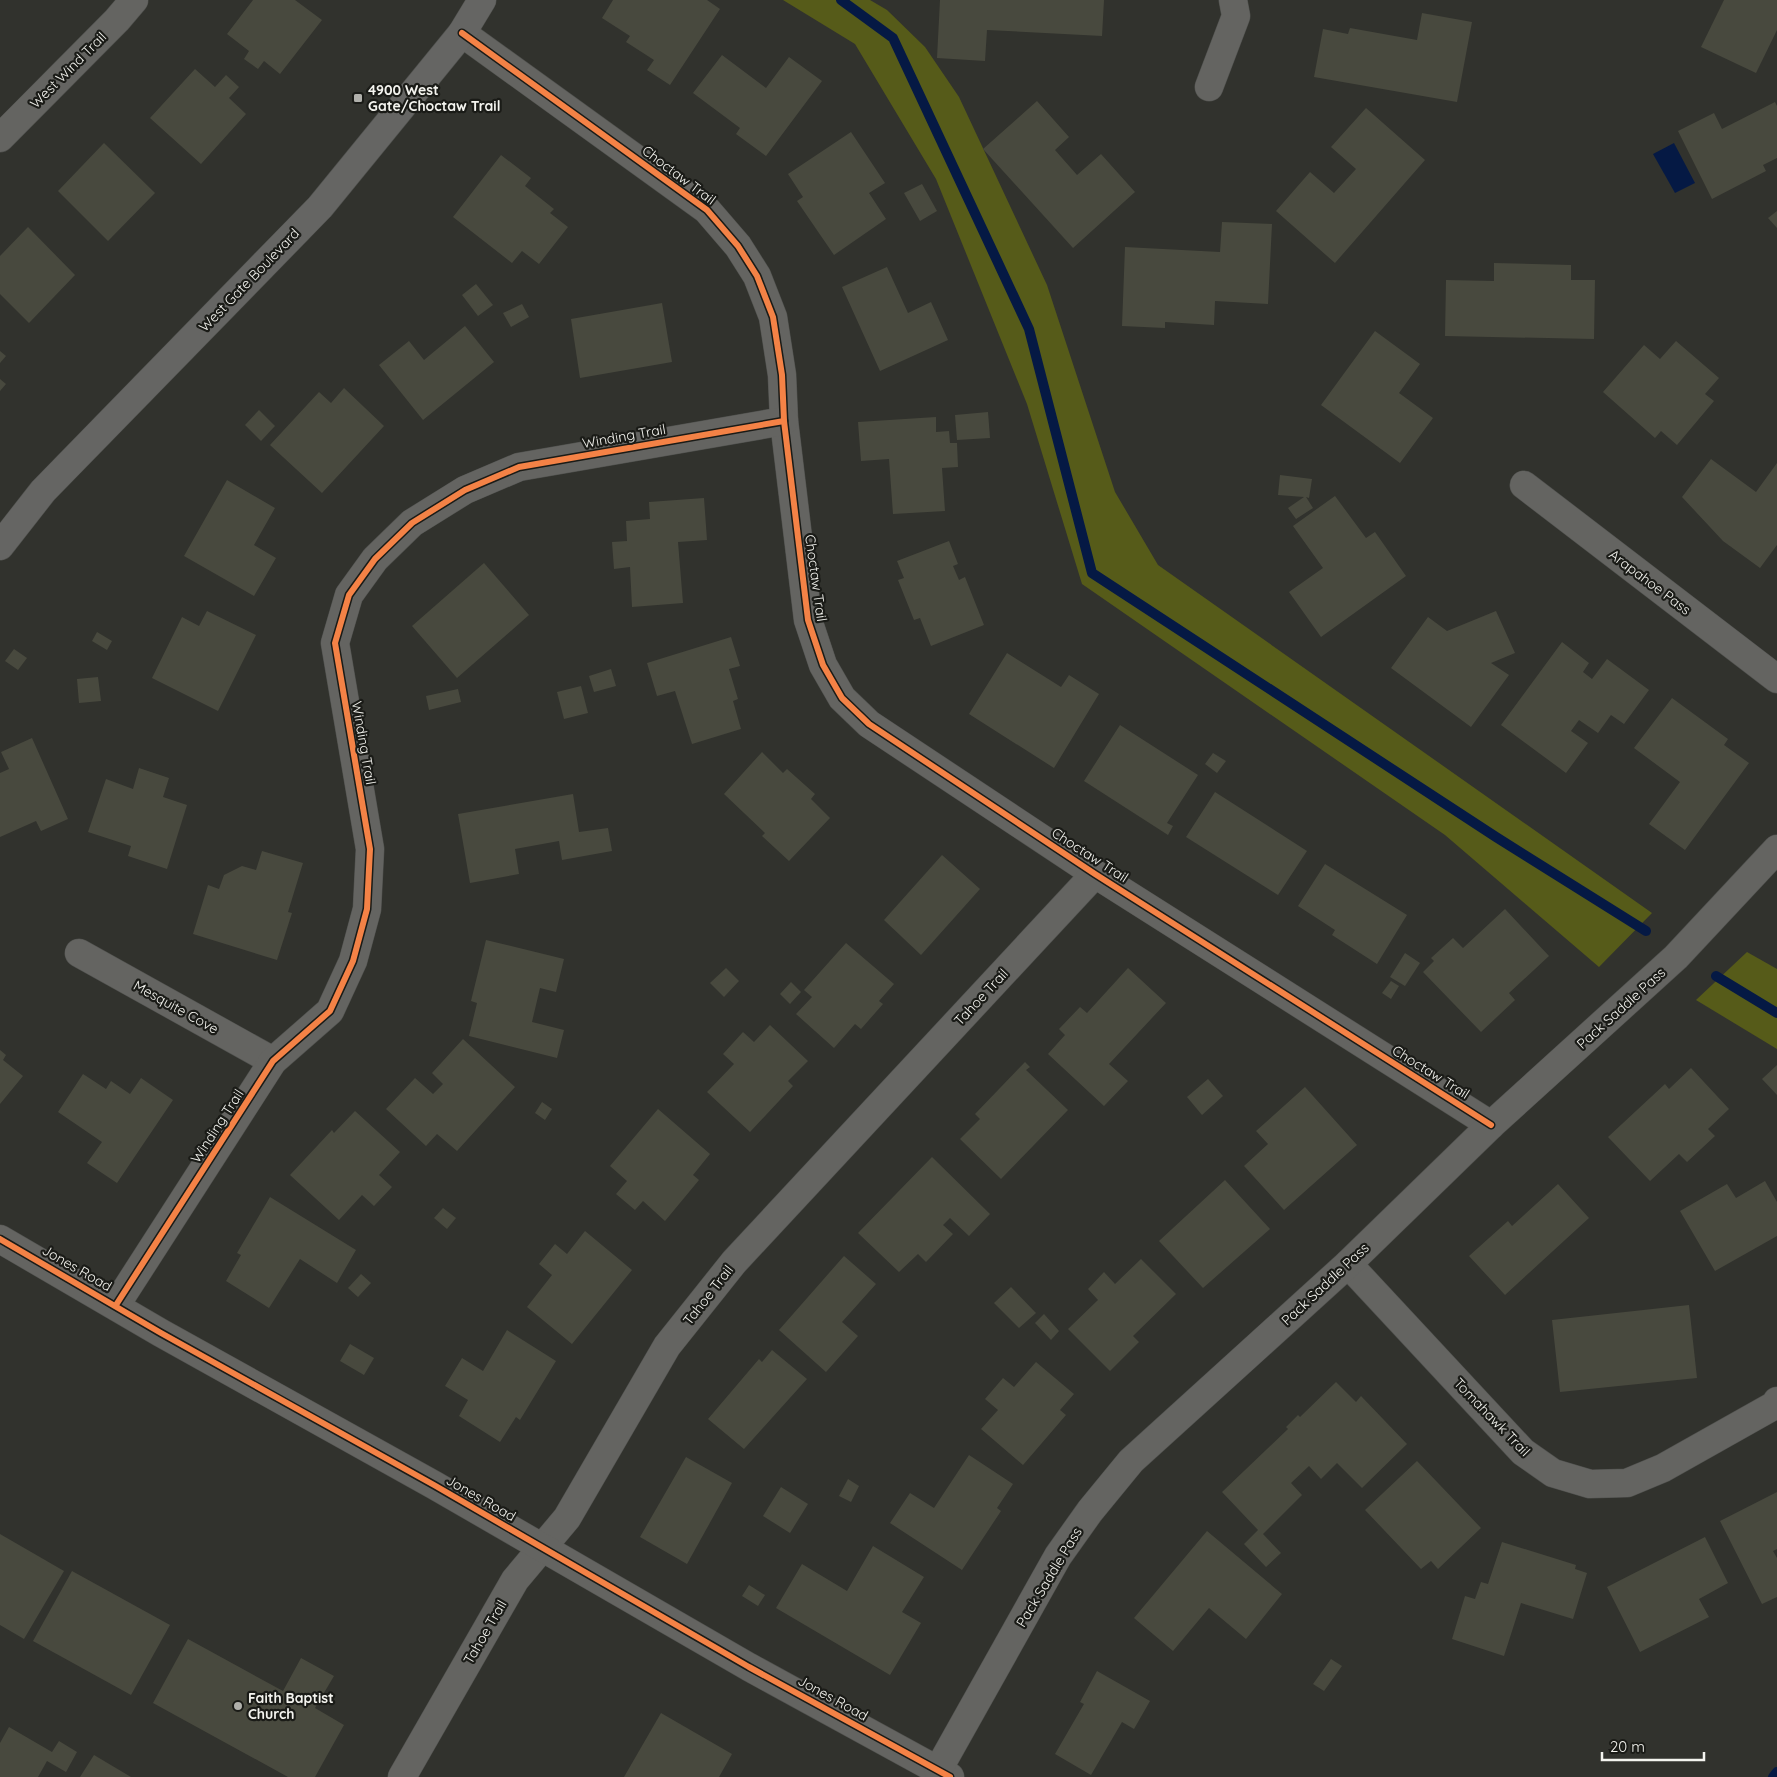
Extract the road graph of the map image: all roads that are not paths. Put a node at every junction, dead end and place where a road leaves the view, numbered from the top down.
1 (134, 0) edge
2 (482, 0) edge
3 (1233, 0) edge
4 (462, 33) junction
5 (1209, 87) dead end
6 (0, 138) edge
7 (784, 421) junction
8 (1524, 485) dead end
9 (0, 546) edge
10 (1777, 679) edge
11 (1777, 849) edge
12 (1096, 874) junction
13 (79, 953) dead end
14 (273, 1061) junction
15 (1491, 1125) junction
16 (0, 1239) edge
17 (1348, 1264) junction
18 (116, 1305) junction
19 (1777, 1401) edge
20 (542, 1548) junction
21 (944, 1774) edge
22 (402, 1777) edge

1 - 6 street, West Wind Trail
2 - 4 main road, West Gate Boulevard
3 - 5 street
4 - 7 street, Choctaw Trail
4 - 9 main road, West Gate Boulevard
7 - 12 street, Choctaw Trail
7 - 14 street, Winding Trail
8 - 10 street, Arapahoe Pass
11 - 15 street, Pack Saddle Pass
12 - 15 street, Choctaw Trail
12 - 20 street, Tahoe Trail
13 - 14 street, Mesquite Cove
14 - 18 street, Winding Trail
15 - 17 street, Pack Saddle Pass
16 - 18 street, Jones Road
17 - 19 street, Tomahawk Trail
17 - 21 street, Pack Saddle Pass
18 - 20 street, Jones Road
20 - 21 street, Jones Road
20 - 22 street, Tahoe Trail

